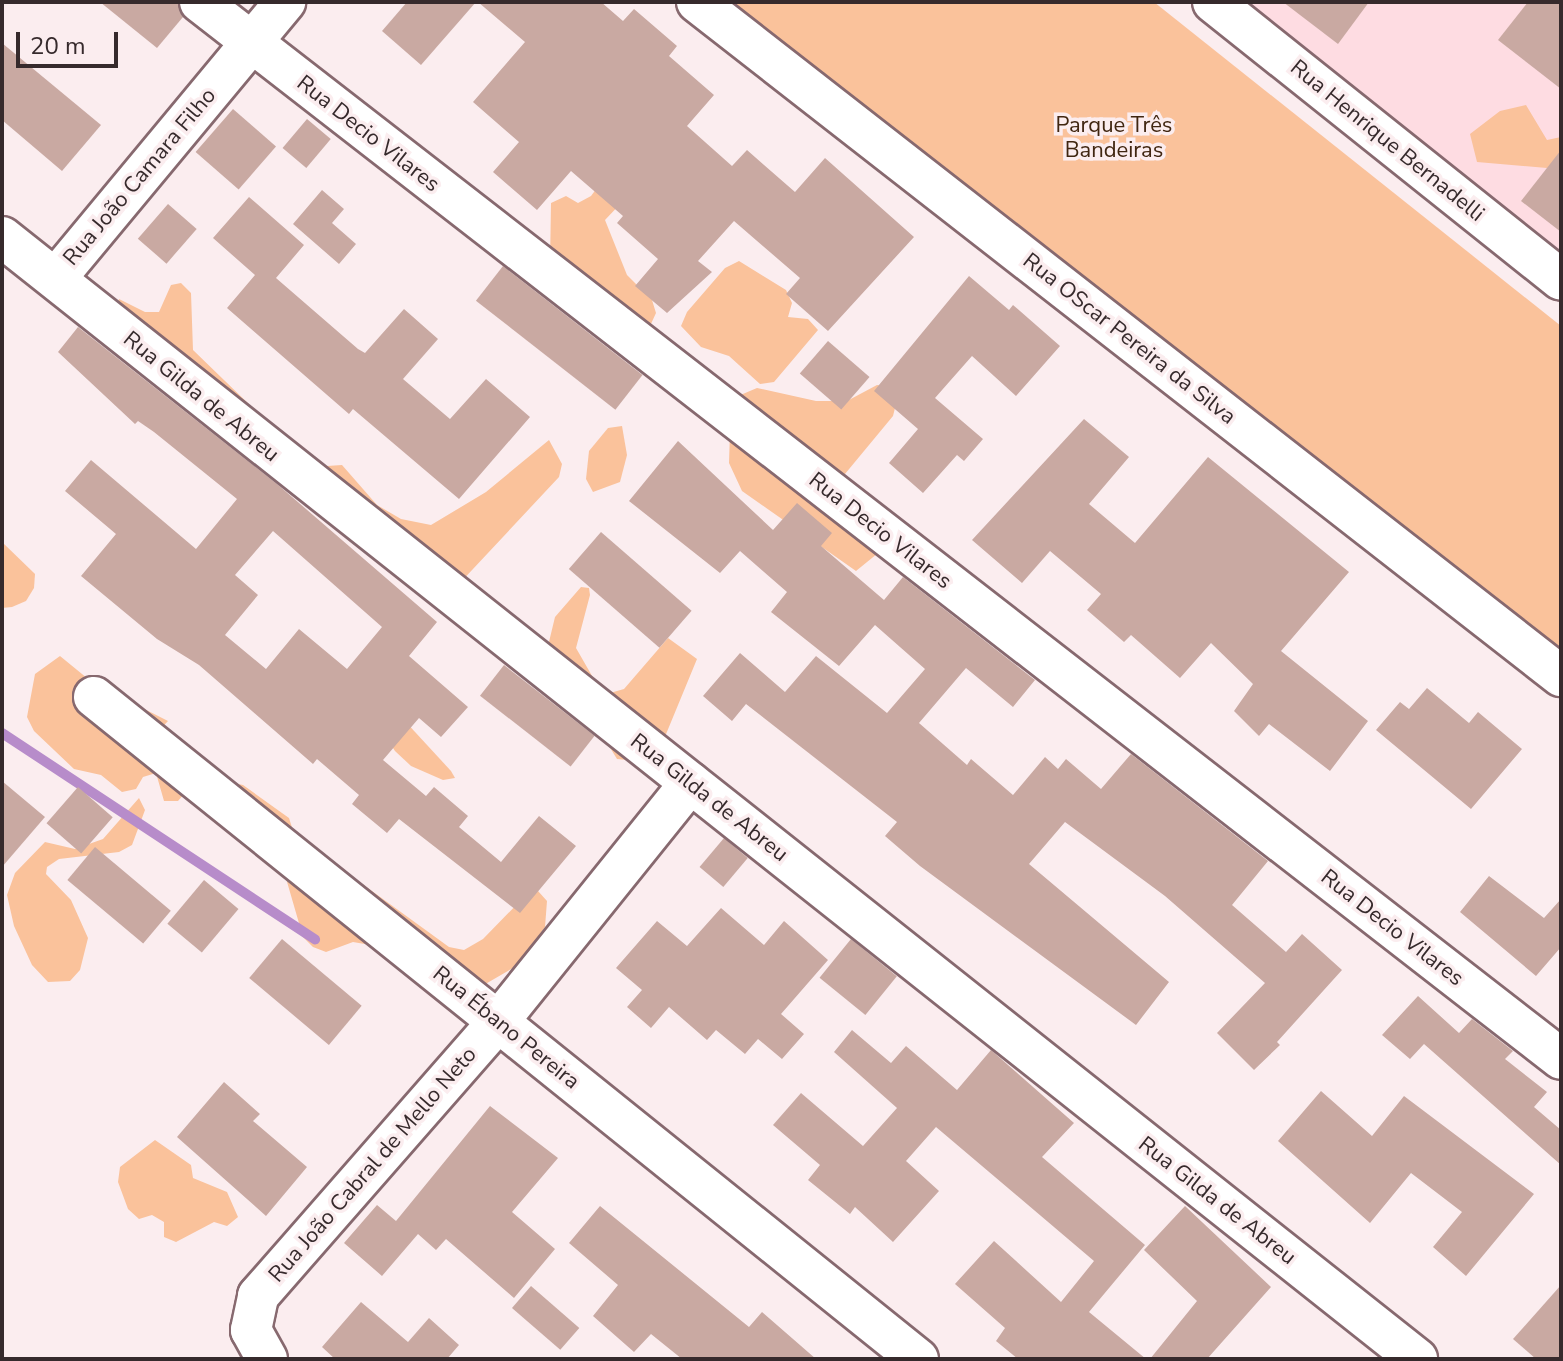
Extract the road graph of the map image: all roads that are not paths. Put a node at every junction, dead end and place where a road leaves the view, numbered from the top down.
1 (200, 2) edge
2 (285, 2) edge
3 (697, 2) edge
4 (1213, 2) edge
5 (251, 43) junction
6 (2, 237) edge
7 (56, 278) junction
8 (1561, 280) edge
9 (1561, 676) edge
10 (94, 697) dead end
11 (690, 783) junction
12 (498, 1022) junction
13 (1561, 1059) edge
14 (259, 1344) edge
15 (918, 1359) edge
16 (1417, 1359) edge

1 - 5 street, Rua Decio Vilares
2 - 5 street, Rua João Camara Filho
3 - 9 street, Rua OScar Pereira da Silva
4 - 8 street, Rua Henrique Bernadelli
5 - 7 street, Rua João Camara Filho
5 - 13 street, Rua Decio Vilares
6 - 7 street, Rua Gilda de Abreu
7 - 11 street, Rua Gilda de Abreu
10 - 12 street, Rua Ébano Pereira
11 - 12 street, Rua João Cabral de Mello Neto
11 - 16 street, Rua Gilda de Abreu
12 - 14 street, Rua João Cabral de Mello Neto
12 - 15 street, Rua Ébano Pereira

